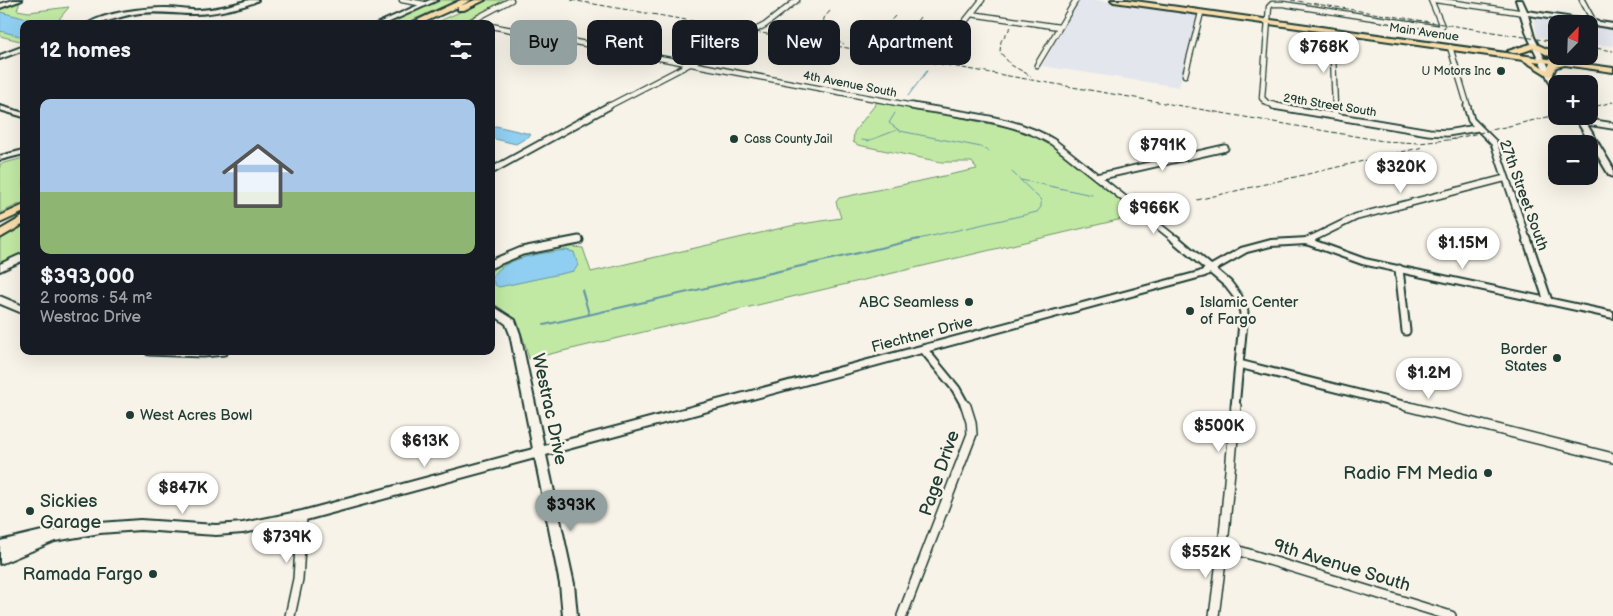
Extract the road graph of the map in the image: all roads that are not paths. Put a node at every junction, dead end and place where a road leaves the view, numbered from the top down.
1 (18, 0) edge
2 (256, 0) edge
3 (402, 0) edge
4 (434, 0) edge
5 (459, 0) edge
6 (467, 0) edge
7 (480, 0) edge
8 (511, 0) edge
9 (797, 0) edge
10 (982, 0) edge
11 (1076, 0) edge
12 (1114, 0) edge
13 (1136, 0) edge
14 (1432, 0) edge
15 (1436, 0) edge
16 (1519, 0) edge
17 (1582, 0) edge
18 (424, 4) junction
19 (0, 6) edge
20 (1200, 13) junction
21 (1525, 13) junction
22 (971, 14) junction
23 (1592, 15) edge
24 (1548, 17) edge
25 (102, 20) edge
26 (389, 20) edge
27 (416, 20) edge
28 (422, 20) edge
29 (436, 20) edge
30 (474, 20) edge
31 (966, 20) edge
32 (1269, 20) junction
33 (1598, 24) edge
34 (1613, 26) edge
35 (495, 27) edge
36 (1059, 27) junction
37 (758, 29) edge
38 (1322, 30) junction
39 (1332, 31) junction
40 (1382, 34) junction
41 (1534, 45) junction
42 (1450, 47) junction
43 (20, 50) edge
44 (1498, 50) junction
45 (1480, 51) junction
46 (1548, 52) edge
47 (0, 57) edge
48 (1540, 58) junction
49 (1548, 59) edge
50 (672, 60) edge
51 (690, 65) edge
52 (697, 65) edge
53 (1037, 65) dead end
54 (1554, 65) edge
55 (1593, 65) edge
56 (1613, 68) edge
57 (1549, 74) junction
58 (1185, 75) dead end
59 (0, 108) edge
60 (20, 114) edge
61 (1335, 116) junction
62 (1598, 122) edge
63 (1585, 125) edge
64 (1613, 126) edge
65 (1477, 128) junction
66 (1225, 148) dead end
67 (20, 153) edge
68 (0, 158) edge
69 (20, 158) edge
70 (1610, 162) edge
71 (0, 163) edge
72 (495, 169) edge
73 (1613, 175) edge
74 (1097, 176) junction
75 (1506, 178) junction
76 (20, 208) edge
77 (20, 208) edge
78 (0, 216) edge
79 (0, 220) edge
80 (20, 221) edge
81 (0, 233) edge
82 (579, 240) dead end
83 (1307, 241) junction
84 (20, 258) edge
85 (495, 262) edge
86 (0, 268) edge
87 (1210, 269) junction
88 (1399, 269) junction
89 (0, 300) edge
90 (1548, 301) junction
91 (20, 308) edge
92 (495, 311) edge
93 (1613, 315) edge
94 (1406, 331) dead end
95 (924, 350) junction
96 (1239, 364) junction
97 (540, 451) junction
98 (1613, 458) edge
99 (302, 516) junction
100 (55, 536) junction
101 (0, 546) edge
102 (1223, 546) junction
103 (0, 558) edge
104 (290, 616) edge
105 (570, 616) edge
106 (902, 616) edge
107 (1214, 616) edge
108 (1451, 616) edge

1 - 19 street
2 - 25 street
3 - 18 street
4 - 18 street
5 - 27 highway
6 - 28 highway
7 - 29 highway
8 - 30 street
9 - 37 street
10 - 22 street
11 - 36 street
12 - 20 main road, Main Avenue
13 - 32 main road, Main Avenue
14 - 32 street
15 - 21 street
16 - 21 street
17 - 23 street
18 - 26 street
20 - 32 main road, Main Avenue
20 - 58 street
21 - 24 street
21 - 41 street
22 - 31 street
22 - 36 street
32 - 38 main road, Main Avenue
32 - 40 main road, Main Avenue
32 - 61 street, 29th Street South
33 - 34 street
35 - 50 street, 4th Avenue South
36 - 53 street
38 - 39 main road, Main Avenue
38 - 40 main road
39 - 42 main road, Main Avenue
39 - 61 street
40 - 44 main road, Main Avenue
41 - 44 main road
41 - 46 main road
41 - 48 street
42 - 45 main road, Main Avenue
42 - 65 street, 27th Street South
43 - 47 street
44 - 48 main road, Main Avenue
45 - 48 main road, Main Avenue
45 - 57 main road
48 - 49 main road, Main Avenue
48 - 57 street
51 - 72 street
52 - 74 street, 4th Avenue South
54 - 57 main road
55 - 56 main road, Main Avenue
59 - 60 street
61 - 65 street, 29th Street South
62 - 64 street
63 - 70 street
65 - 75 street, 27th Street South
66 - 74 street
67 - 68 street
69 - 71 street
70 - 73 street
74 - 87 street, 4th Avenue South
75 - 83 street
75 - 90 street, 27th Street South
76 - 78 highway
77 - 79 highway
80 - 81 highway
82 - 85 street
83 - 87 street, Fiechtner Drive
83 - 88 street
84 - 86 street
87 - 95 street, Fiechtner Drive
87 - 96 street, 4th Avenue South
88 - 90 street
88 - 94 street
89 - 91 street
90 - 93 street
92 - 97 street, Westrac Drive
95 - 97 street, Fiechtner Drive
95 - 106 street, Page Drive
96 - 98 street
96 - 102 street, 4th Avenue South
97 - 99 street, Fiechtner Drive
97 - 105 street, Westrac Drive
99 - 100 street, Fiechtner Drive
99 - 104 street
100 - 101 street
100 - 103 street
102 - 107 street, 4th Avenue South
102 - 108 street, 9th Avenue South

